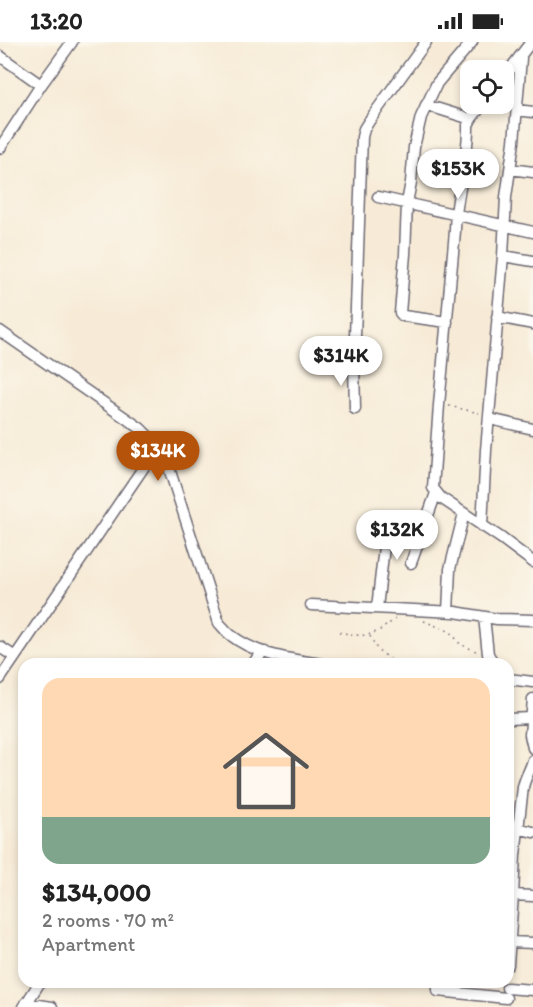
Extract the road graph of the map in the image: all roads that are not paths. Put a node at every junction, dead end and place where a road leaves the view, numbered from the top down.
1 (72, 42) edge
2 (426, 42) edge
3 (471, 42) edge
4 (531, 42) edge
5 (0, 56) edge
6 (520, 57) junction
7 (533, 60) edge
8 (514, 64) edge
9 (41, 85) junction
10 (426, 105) junction
11 (517, 110) junction
12 (533, 112) edge
13 (475, 114) edge
14 (471, 119) junction
15 (0, 148) edge
16 (510, 169) junction
17 (533, 172) edge
18 (378, 197) dead end
19 (407, 203) junction
20 (455, 214) junction
21 (504, 226) junction
22 (533, 232) edge
23 (503, 256) junction
24 (533, 261) edge
25 (497, 317) junction
26 (447, 322) junction
27 (533, 324) edge
28 (0, 331) edge
29 (356, 409) dead end
30 (490, 419) junction
31 (533, 429) edge
32 (158, 446) junction
33 (436, 493) junction
34 (464, 513) junction
35 (424, 524) junction
36 (482, 526) junction
37 (533, 562) edge
38 (411, 563) dead end
39 (311, 605) dead end
40 (377, 608) junction
41 (448, 612) junction
42 (484, 617) junction
43 (533, 620) edge
44 (0, 647) edge
45 (265, 652) junction
46 (15, 657) junction
47 (257, 658) edge
48 (286, 658) edge
49 (491, 658) edge
50 (0, 679) edge
51 (514, 680) edge
52 (533, 682) edge
53 (533, 699) edge
54 (531, 718) junction
55 (514, 719) edge
56 (533, 748) edge
57 (533, 760) edge
58 (518, 828) junction
59 (533, 832) edge
60 (514, 866) edge
61 (514, 894) edge
62 (533, 896) edge
63 (514, 942) edge
64 (533, 943) edge
65 (36, 988) edge
66 (438, 988) edge
67 (533, 990) edge
68 (507, 994) edge
69 (25, 1005) edge
70 (52, 1007) edge

1 - 9 street
2 - 29 street
3 - 10 street
4 - 6 street
5 - 9 street
6 - 7 street
6 - 8 street
6 - 11 street
9 - 15 street
10 - 14 street
10 - 19 street
11 - 12 street
11 - 16 street
13 - 14 street
14 - 20 street
16 - 17 street
16 - 21 street
18 - 19 street
19 - 20 street
19 - 26 street
20 - 21 street
20 - 26 street
21 - 22 street
21 - 23 street
23 - 24 street
23 - 25 street
25 - 27 street
25 - 30 street
26 - 33 street
28 - 32 street
30 - 31 street
30 - 36 street
32 - 45 street
32 - 46 street
33 - 34 street
33 - 35 street
34 - 36 street
34 - 41 street
35 - 38 street
35 - 40 street
36 - 37 street
39 - 40 street
40 - 41 street
41 - 42 street
42 - 43 street
42 - 49 street
44 - 46 street
45 - 47 street
45 - 48 street
46 - 50 street
51 - 52 street
53 - 54 street
54 - 55 street
54 - 56 street
57 - 58 street
58 - 59 street
58 - 60 street
61 - 62 street
63 - 64 street
65 - 69 street
66 - 68 street
67 - 68 street
69 - 70 street

